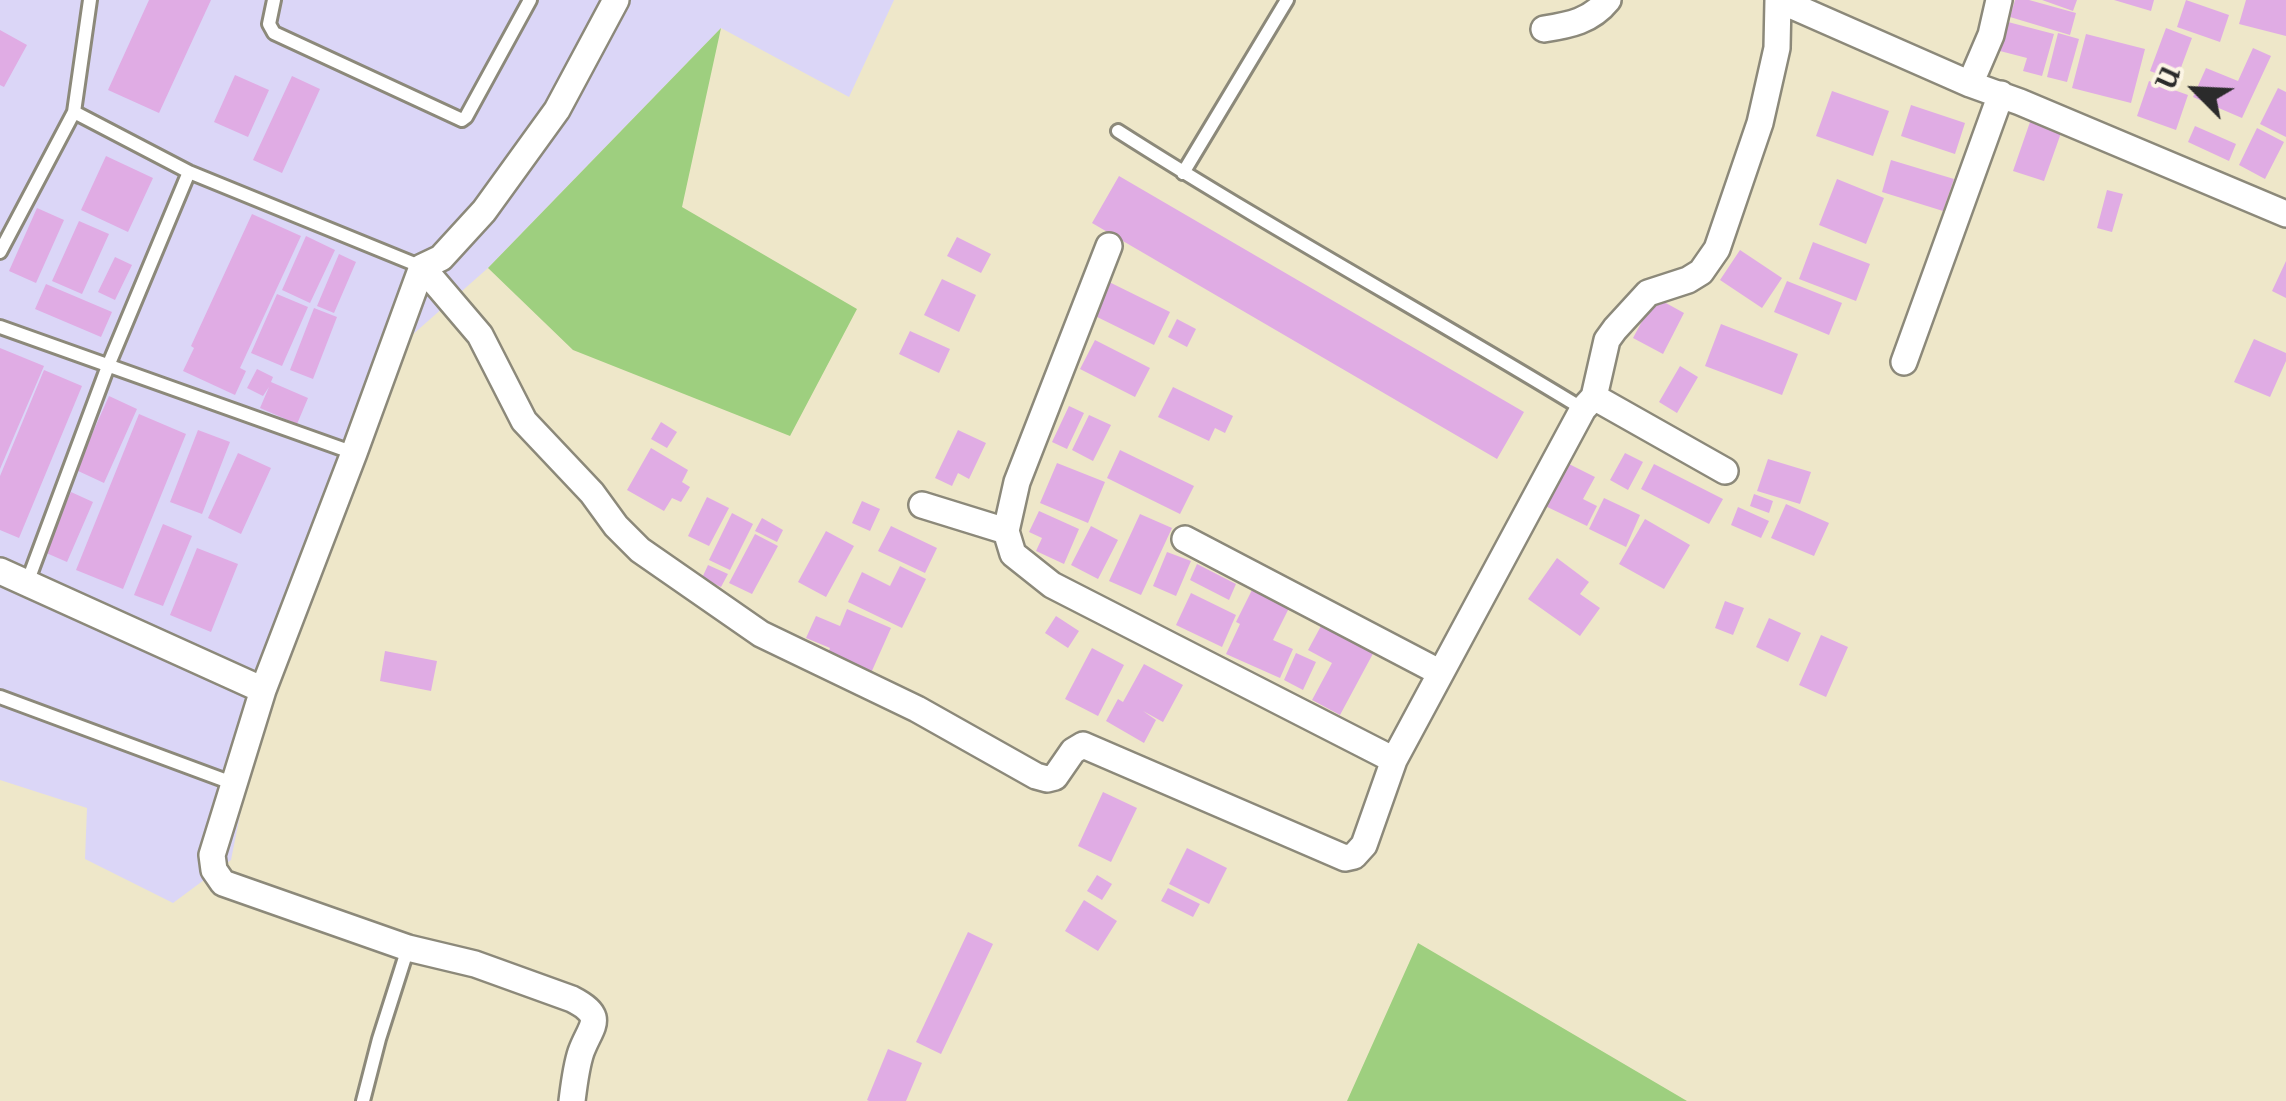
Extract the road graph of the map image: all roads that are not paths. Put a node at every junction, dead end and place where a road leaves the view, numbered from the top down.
1 (90, 0) edge
2 (274, 0) edge
3 (530, 0) edge
4 (616, 0) edge
5 (1288, 0) edge
6 (1779, 0) edge
7 (1999, 0) edge
8 (1606, 1) edge
9 (1544, 29) dead end
10 (1970, 84) junction
11 (2001, 94) junction
12 (74, 112) junction
13 (1118, 131) dead end
14 (188, 172) junction
15 (1183, 173) junction
16 (2286, 214) edge
17 (1108, 246) dead end
18 (0, 252) edge
19 (422, 267) junction
20 (0, 327) edge
21 (1904, 362) dead end
22 (108, 366) junction
23 (1588, 403) junction
24 (354, 452) junction
25 (1725, 471) dead end
26 (922, 505) dead end
27 (1006, 531) junction
28 (1184, 539) dead end
29 (0, 571) edge
30 (27, 584) junction
31 (1440, 672) junction
32 (263, 690) junction
33 (0, 696) edge
34 (1394, 760) junction
35 (232, 783) junction
36 (408, 948) junction
37 (363, 1101) edge
38 (572, 1101) edge

1 - 12 lane
2 - 3 lane
4 - 19 street
5 - 15 lane
6 - 10 street
6 - 23 street
7 - 10 street
8 - 9 street
10 - 11 street
11 - 16 street
11 - 21 street
12 - 14 lane
12 - 18 lane
13 - 15 lane
14 - 19 lane
14 - 22 lane
15 - 23 lane
17 - 27 street
19 - 24 street
19 - 34 street
20 - 22 lane
22 - 24 lane
22 - 30 lane
23 - 25 street
23 - 31 street
24 - 32 street
26 - 27 street
27 - 34 street
28 - 31 street
29 - 30 street
30 - 32 street
31 - 34 street
32 - 35 street
33 - 35 lane
35 - 36 street
36 - 37 lane
36 - 38 street

